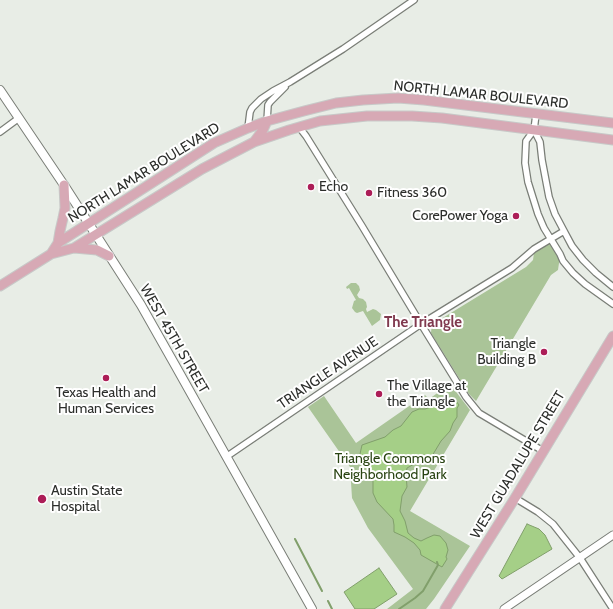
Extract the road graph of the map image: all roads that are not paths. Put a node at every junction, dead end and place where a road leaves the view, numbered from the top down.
1 (414, 0) edge
2 (290, 82) junction
3 (0, 90) edge
4 (379, 99) junction
5 (536, 114) junction
6 (378, 116) junction
7 (19, 118) junction
8 (267, 121) junction
9 (613, 123) edge
10 (248, 128) junction
11 (302, 128) junction
12 (534, 130) junction
13 (0, 132) edge
14 (613, 136) edge
15 (587, 137) junction
16 (613, 140) edge
17 (254, 142) junction
18 (64, 185) junction
19 (89, 224) junction
20 (564, 231) junction
21 (96, 235) junction
22 (550, 239) junction
23 (58, 243) junction
24 (74, 248) junction
25 (51, 254) junction
26 (109, 256) junction
27 (0, 286) edge
28 (613, 287) edge
29 (613, 304) edge
30 (421, 324) junction
31 (613, 336) edge
32 (543, 451) junction
33 (226, 456) junction
34 (515, 498) junction
35 (613, 535) edge
36 (580, 558) junction
37 (312, 609) edge
38 (445, 609) edge
39 (504, 609) edge
40 (613, 609) edge

1 - 2 street
2 - 8 street
2 - 10 street
3 - 7 main road, WEST 45TH STREET
4 - 5 main road, NORTH LAMAR BOULEVARD
4 - 6 main road
4 - 8 main road, NORTH LAMAR BOULEVARD
5 - 9 main road, NORTH LAMAR BOULEVARD
5 - 12 street
6 - 11 main road, NORTH LAMAR BOULEVARD
6 - 12 main road, NORTH LAMAR BOULEVARD
7 - 13 street
7 - 18 main road, WEST 45TH STREET
8 - 10 main road, NORTH LAMAR BOULEVARD
8 - 17 main road
10 - 19 main road, NORTH LAMAR BOULEVARD
11 - 17 main road, NORTH LAMAR BOULEVARD
11 - 30 street
12 - 15 main road, NORTH LAMAR BOULEVARD
12 - 20 street
12 - 22 street
14 - 15 main road
15 - 16 main road, NORTH LAMAR BOULEVARD
17 - 21 main road, NORTH LAMAR BOULEVARD
18 - 19 main road, WEST 45TH STREET
18 - 23 main road
19 - 21 main road, WEST 45TH STREET
19 - 23 main road, NORTH LAMAR BOULEVARD
20 - 22 street, TRIANGLE AVENUE
20 - 28 street
21 - 24 main road, NORTH LAMAR BOULEVARD
21 - 26 main road, WEST 45TH STREET
22 - 29 street
22 - 30 street, TRIANGLE AVENUE
23 - 25 main road, NORTH LAMAR BOULEVARD
24 - 25 main road, NORTH LAMAR BOULEVARD
24 - 26 main road
25 - 27 main road, NORTH LAMAR BOULEVARD
26 - 33 main road, WEST 45TH STREET
30 - 32 street
30 - 33 street, TRIANGLE AVENUE
31 - 32 main road, WEST GUADALUPE STREET
32 - 34 main road, WEST GUADALUPE STREET
33 - 37 main road, WEST 45TH STREET
34 - 36 street
34 - 38 main road, WEST GUADALUPE STREET
35 - 36 street
36 - 39 street
36 - 40 street

